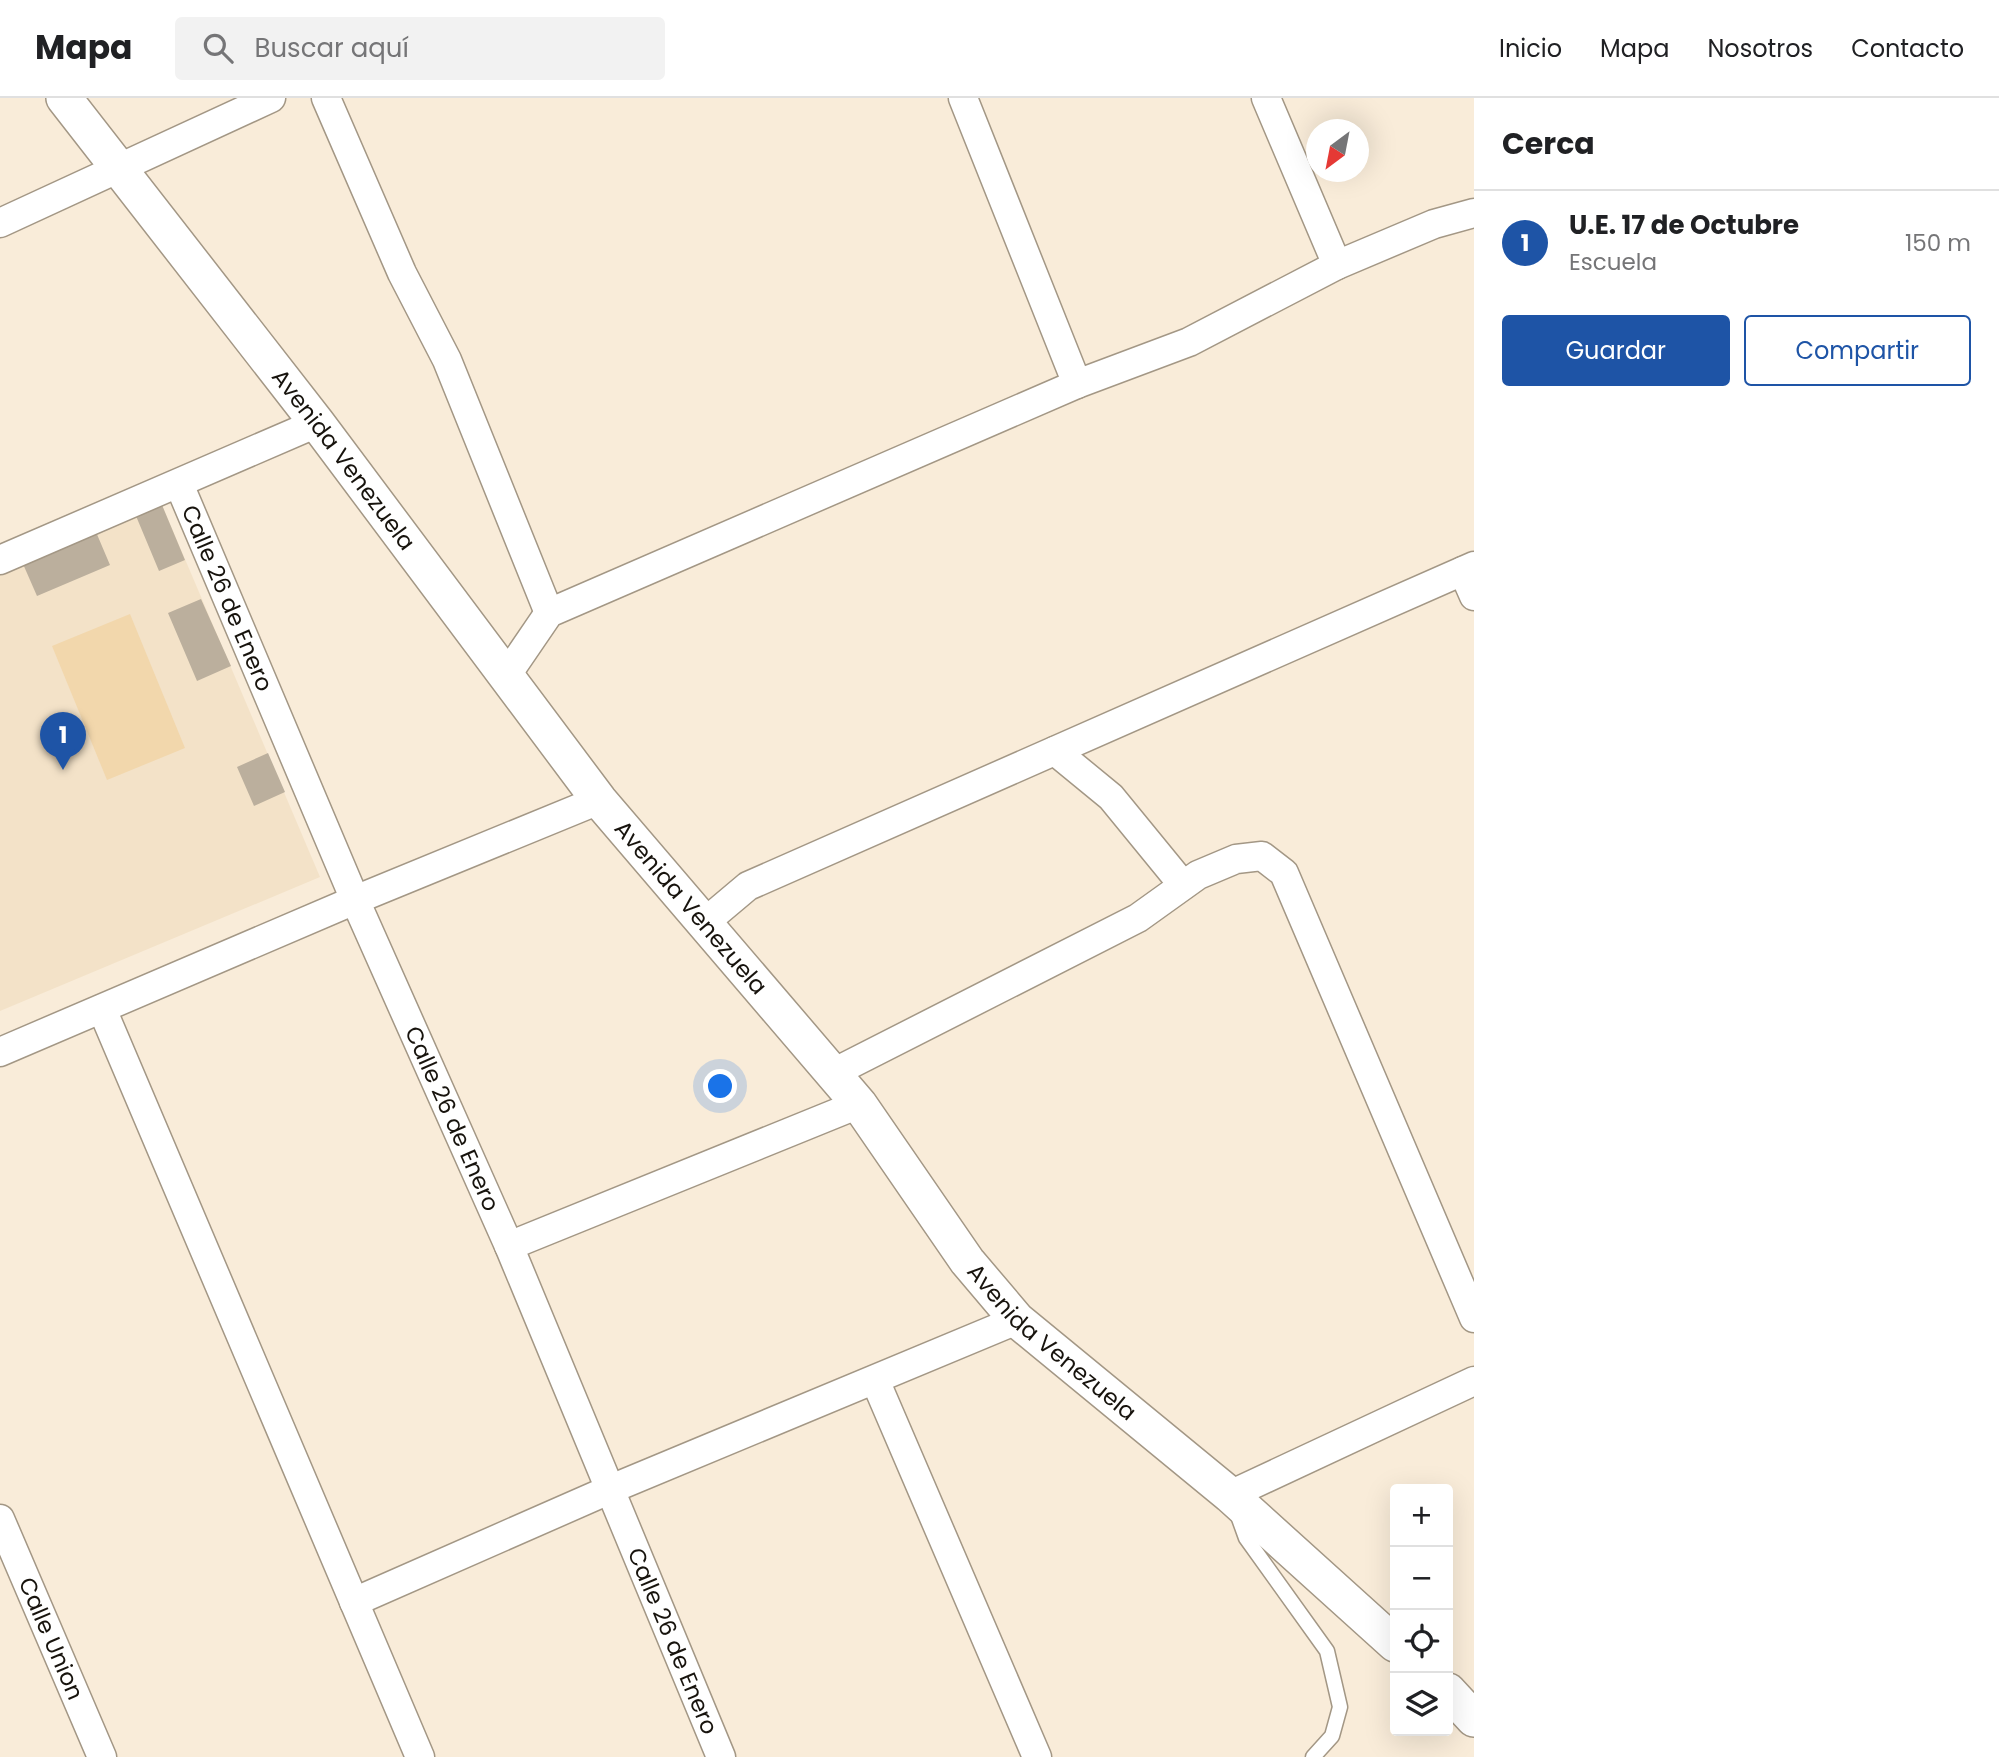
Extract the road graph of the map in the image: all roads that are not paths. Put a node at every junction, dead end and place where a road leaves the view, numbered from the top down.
1 (64, 98) edge
2 (271, 98) edge
3 (326, 98) edge
4 (963, 98) edge
5 (1266, 98) edge
6 (119, 169) junction
7 (1474, 213) edge
8 (0, 223) edge
9 (1337, 265) junction
10 (1077, 384) junction
11 (317, 423) junction
12 (179, 484) junction
13 (0, 560) edge
14 (1470, 578) edge
15 (549, 613) junction
16 (506, 676) junction
17 (1055, 751) junction
18 (599, 800) junction
19 (1183, 885) junction
20 (355, 900) junction
21 (704, 923) junction
22 (102, 1009) junction
23 (0, 1052) edge
24 (834, 1073) junction
25 (859, 1104) junction
26 (509, 1246) junction
27 (1474, 1318) edge
28 (1017, 1320) junction
29 (875, 1380) junction
30 (1474, 1381) edge
31 (611, 1489) junction
32 (1230, 1495) junction
33 (0, 1519) edge
34 (354, 1602) junction
35 (1390, 1639) edge
36 (1453, 1696) edge
37 (1474, 1719) edge
38 (102, 1757) edge
39 (420, 1757) edge
40 (721, 1757) edge
41 (1037, 1757) edge
42 (1313, 1757) edge

1 - 6 street, Avenida Venezuela
2 - 6 street
3 - 15 street
4 - 10 street
5 - 9 street
6 - 8 street
6 - 11 street, Avenida Venezuela
7 - 9 street
9 - 10 street
10 - 15 street
11 - 12 street
11 - 16 street, Avenida Venezuela
12 - 13 street
12 - 20 street, Calle 26 de Enero
14 - 17 street
15 - 16 street
16 - 18 street, Avenida Venezuela
17 - 19 street
17 - 21 street
18 - 20 street
18 - 21 street, Avenida Venezuela
19 - 24 street
19 - 27 street
20 - 22 street
20 - 26 street, Calle 26 de Enero
21 - 24 street, Avenida Venezuela
22 - 23 street
22 - 34 street
24 - 25 street, Avenida Venezuela
25 - 26 street
25 - 28 street, Avenida Venezuela
26 - 31 street, Calle 26 de Enero
28 - 29 street
28 - 32 street, Avenida Venezuela
29 - 31 street
29 - 41 street
30 - 32 street
31 - 34 street
31 - 40 street, Calle 26 de Enero
32 - 35 street, Avenida Venezuela
32 - 42 lane
33 - 38 street, Calle Union
34 - 39 street
36 - 37 street

